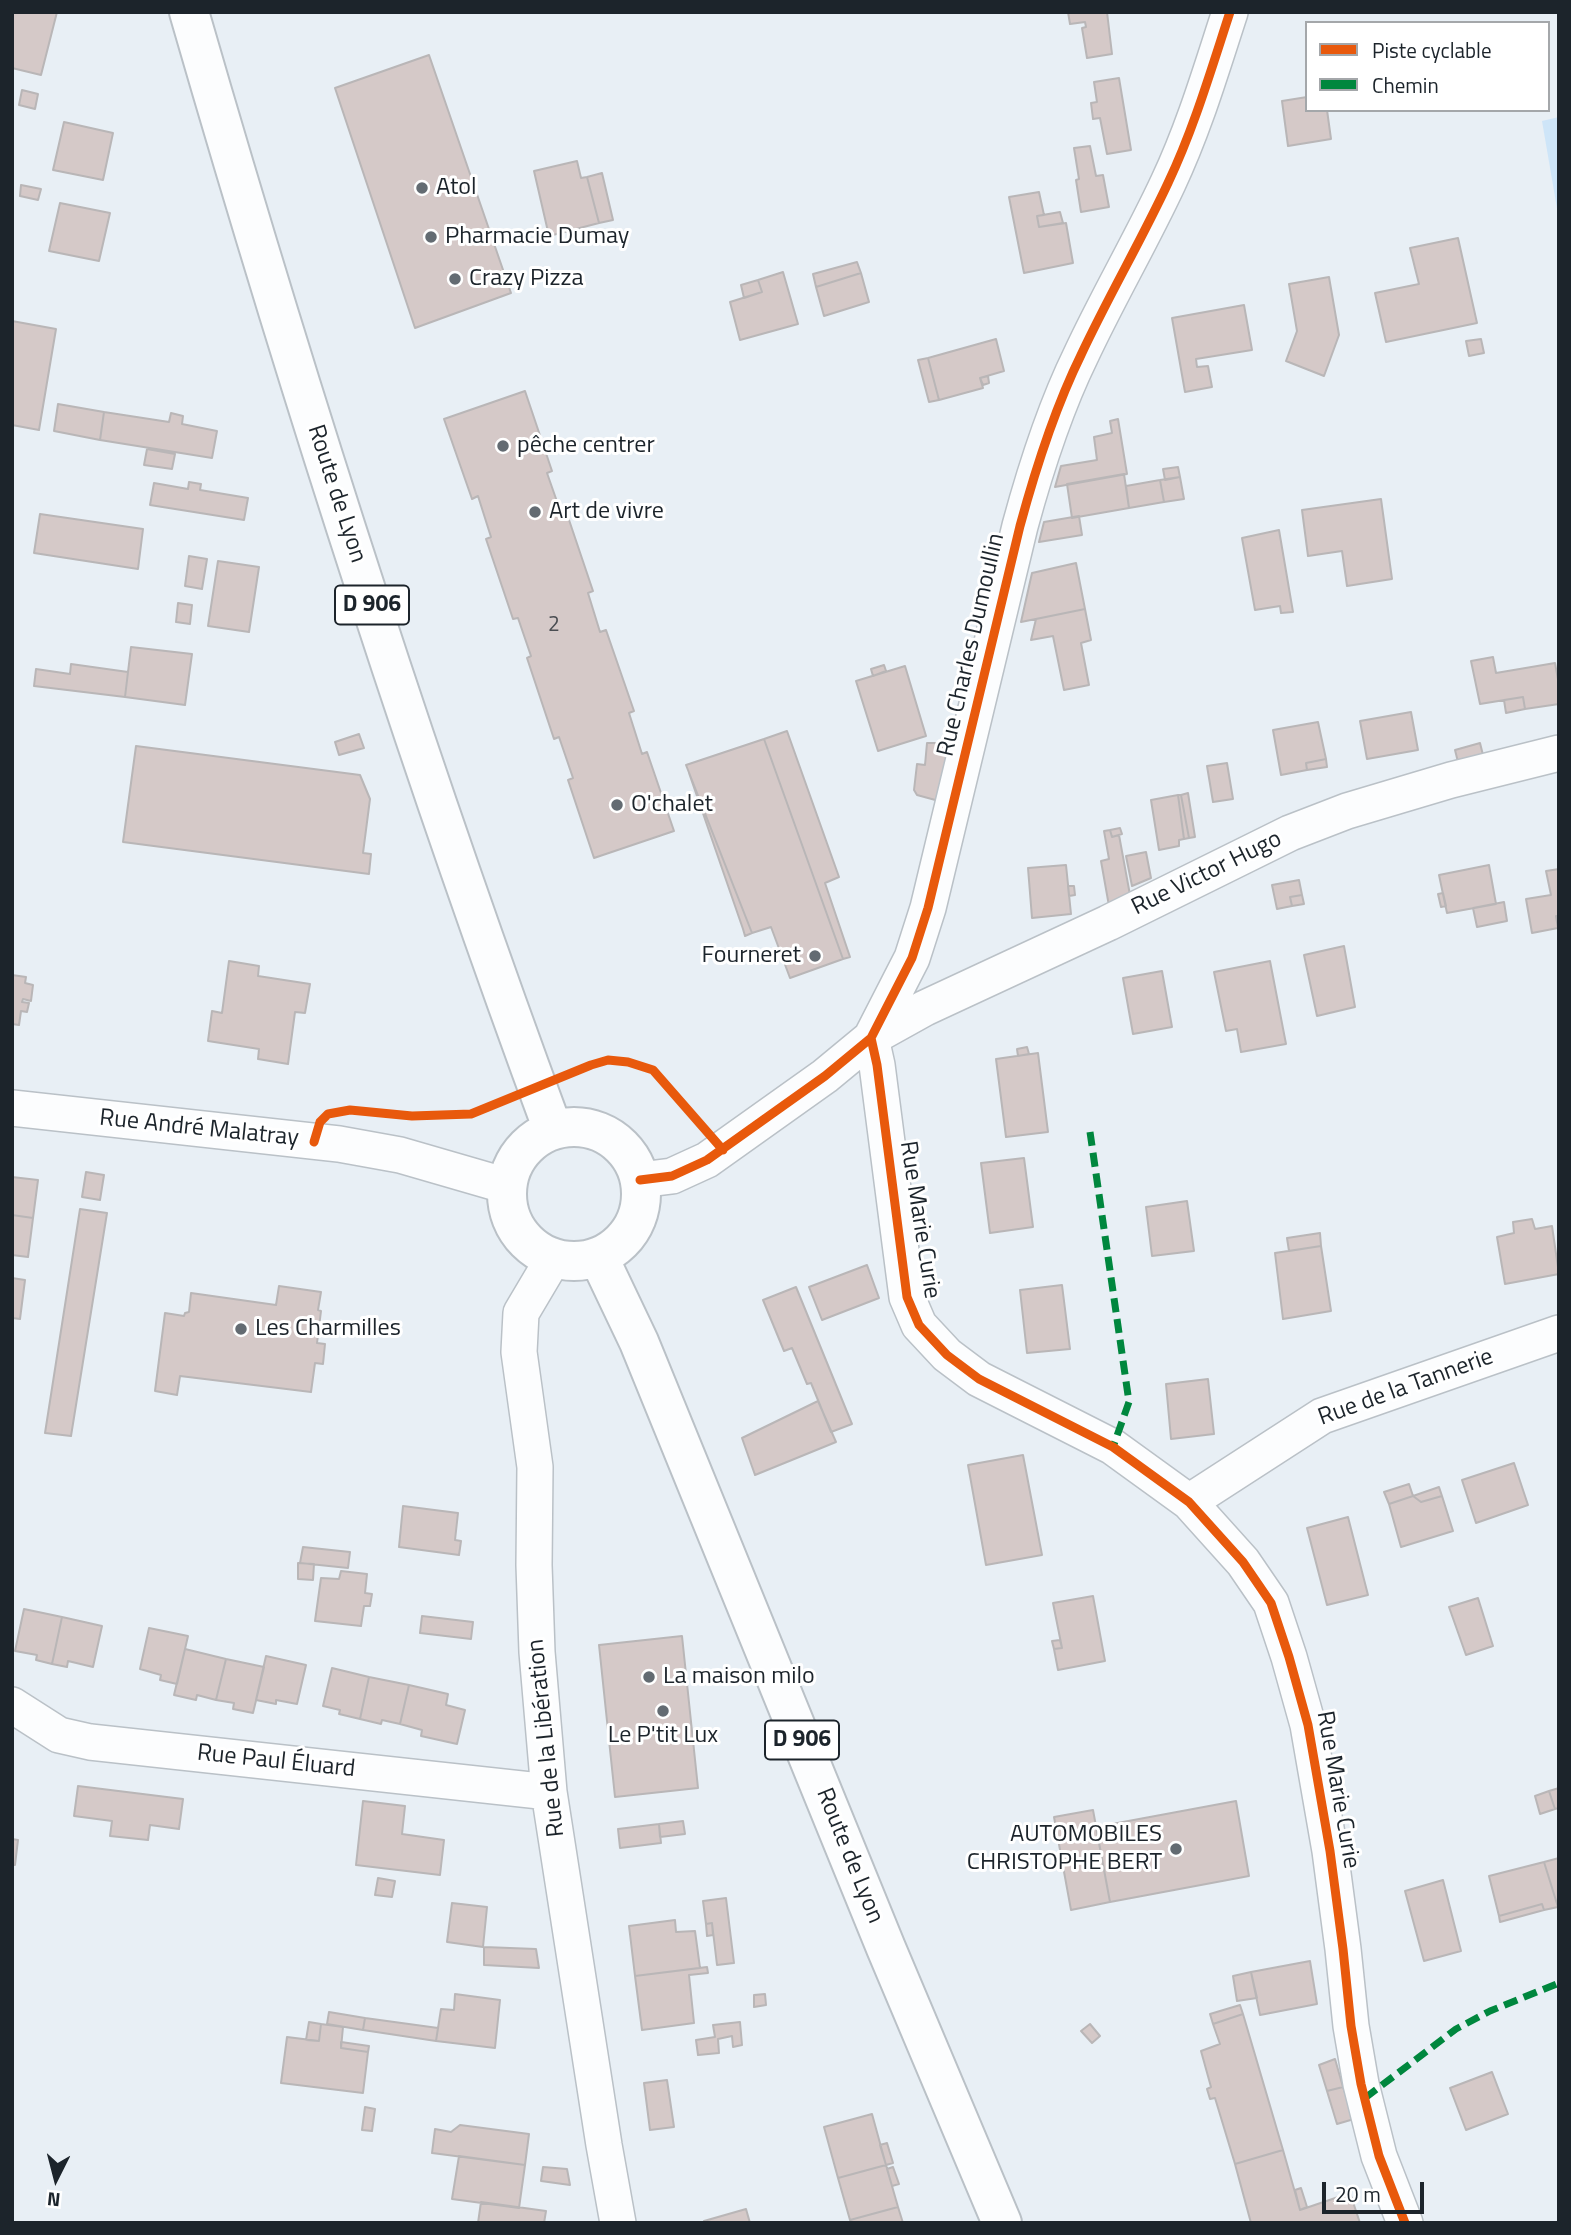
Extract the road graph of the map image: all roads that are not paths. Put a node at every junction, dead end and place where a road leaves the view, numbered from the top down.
1 (189, 12) edge
2 (1230, 12) edge
3 (1559, 753) edge
4 (871, 1038) junction
5 (12, 1108) edge
6 (553, 1130) junction
7 (640, 1180) junction
8 (507, 1186) junction
9 (598, 1258) junction
10 (553, 1259) junction
11 (1559, 1333) edge
12 (1189, 1502) junction
13 (12, 1705) edge
14 (549, 1791) junction
15 (618, 2223) edge
16 (1002, 2223) edge
17 (1405, 2223) edge

1 - 6 main road, Route de Lyon / D 906
2 - 4 street, Rue Charles Dumoullin
3 - 4 street, Rue Victor Hugo
4 - 7 street, Rue Charles Dumoullin
4 - 12 street, Rue Marie Curie
5 - 8 street, Rue André Malatray
6 - 7 main road
6 - 8 main road
7 - 9 main road
8 - 10 main road
9 - 10 main road
9 - 16 main road, Route de Lyon / D 906
10 - 14 street, Rue de la Libération
11 - 12 street, Rue de la Tannerie
12 - 17 street, Rue Marie Curie
13 - 14 street, Rue Paul Éluard
14 - 15 street, Rue de la Libération

